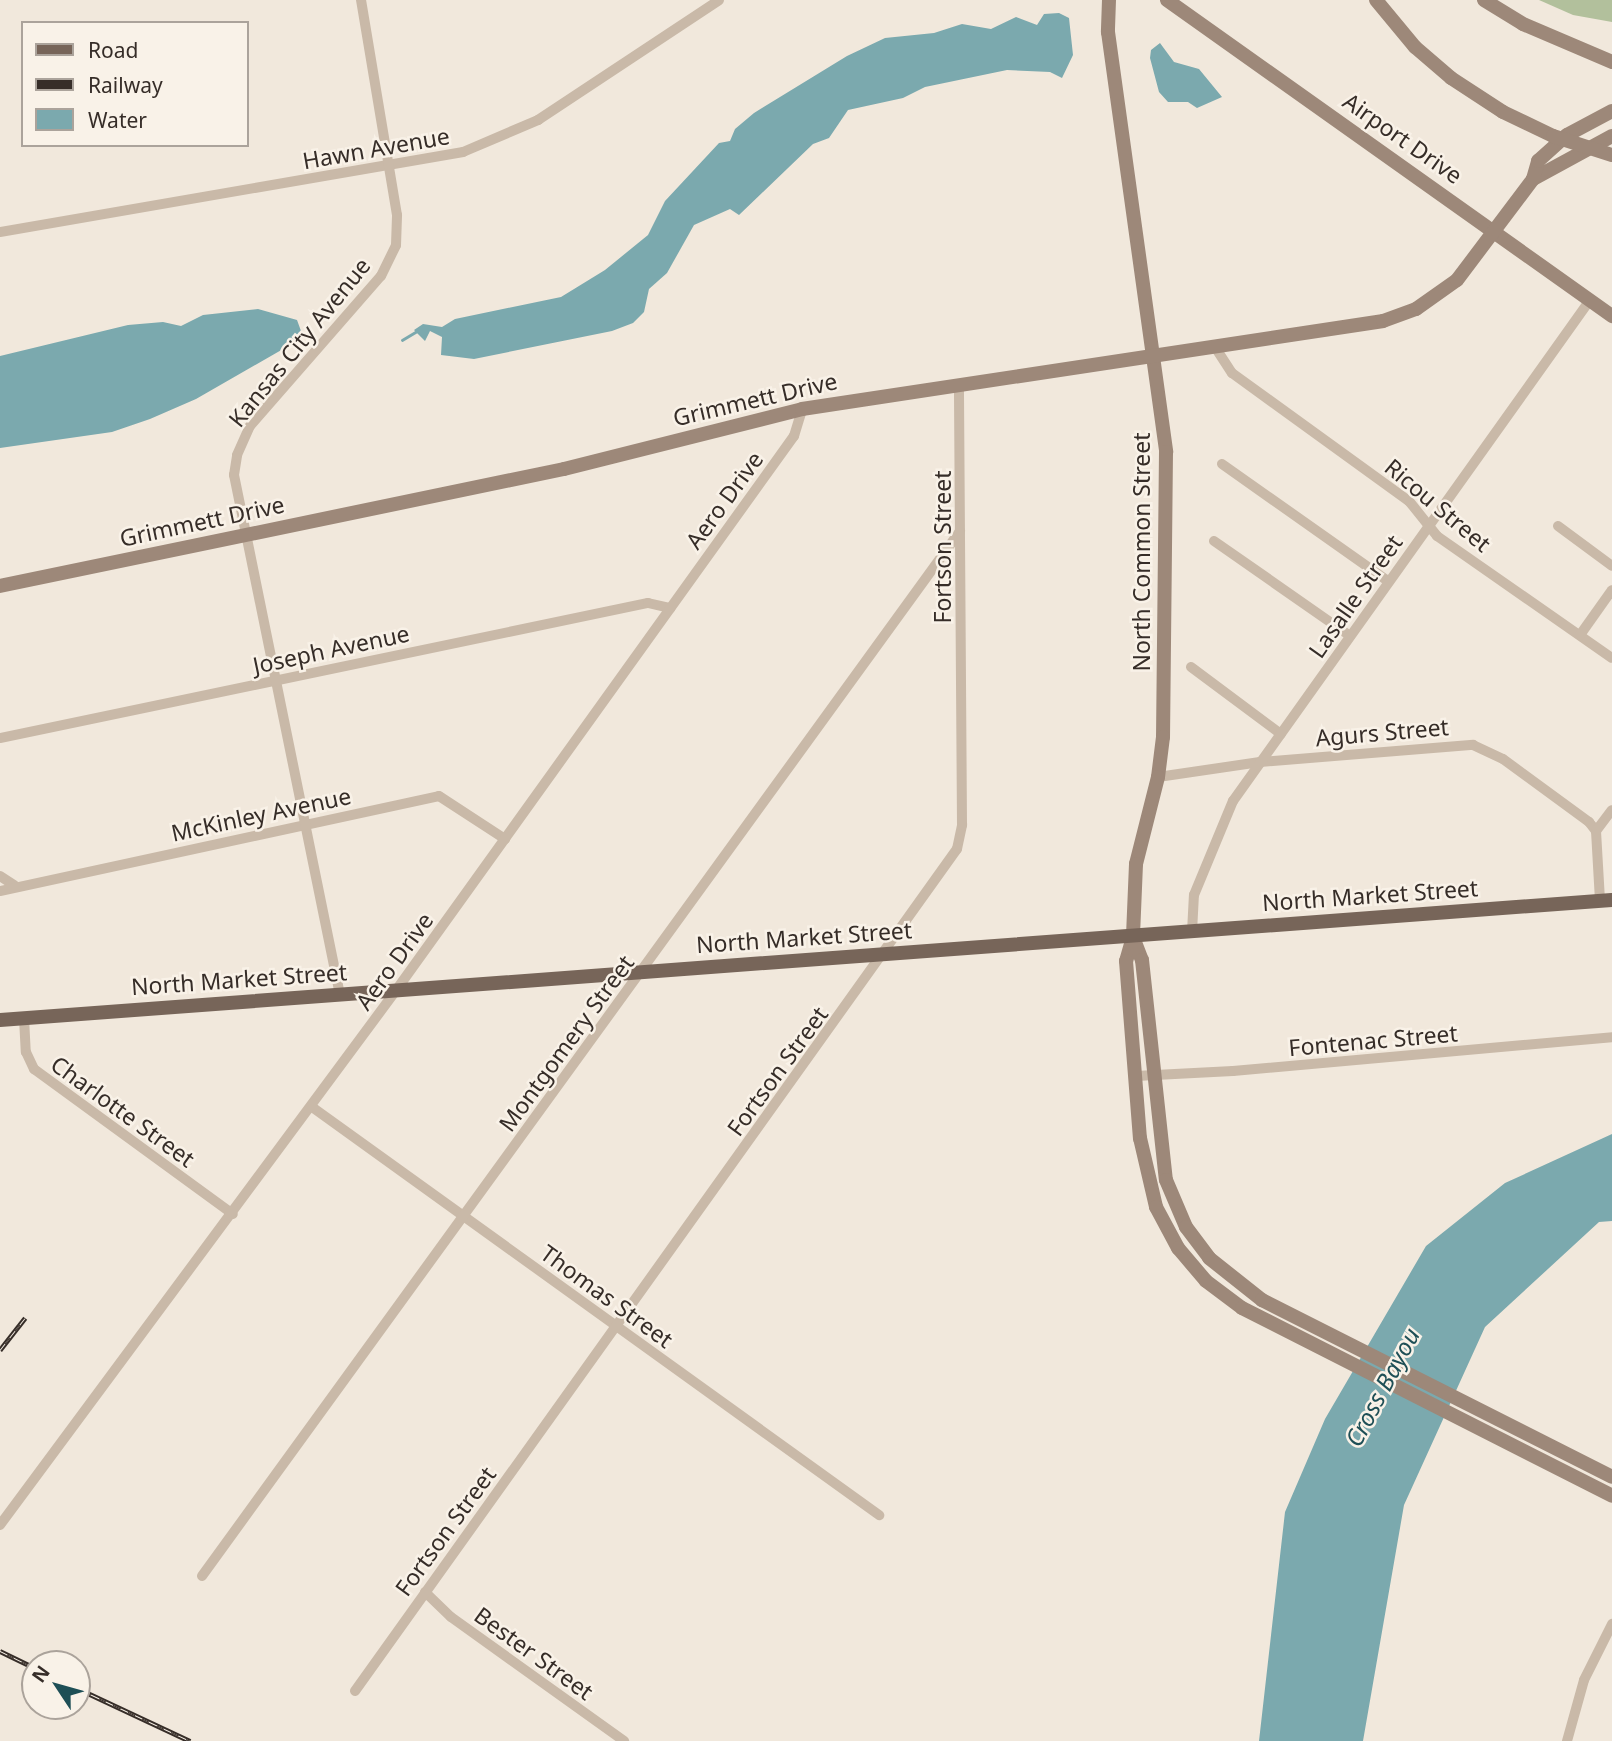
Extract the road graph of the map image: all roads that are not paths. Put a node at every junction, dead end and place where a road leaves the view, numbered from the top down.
1 (361, 0) edge
2 (719, 0) edge
3 (1109, 0) edge
4 (1167, 0) edge
5 (1376, 0) edge
6 (1484, 0) edge
7 (1612, 62) edge
8 (1612, 111) edge
9 (1612, 136) edge
10 (1612, 155) edge
11 (390, 167) junction
12 (1533, 178) junction
13 (0, 232) edge
14 (1495, 232) junction
15 (1590, 300) junction
16 (1612, 316) edge
17 (1215, 347) junction
18 (1154, 357) junction
19 (959, 385) junction
20 (802, 409) junction
21 (1222, 464) dead end
22 (1558, 526) dead end
23 (1428, 527) junction
24 (960, 531) junction
25 (245, 535) junction
26 (1214, 541) dead end
27 (1612, 566) edge
28 (1389, 582) junction
29 (0, 586) edge
30 (1612, 590) edge
31 (670, 608) junction
32 (1580, 635) junction
33 (1350, 636) junction
34 (1612, 658) edge
35 (1191, 667) dead end
36 (275, 681) junction
37 (1281, 734) junction
38 (0, 738) edge
39 (1260, 762) junction
40 (1158, 777) junction
41 (1612, 810) edge
42 (305, 824) junction
43 (1596, 831) junction
44 (505, 839) junction
45 (0, 876) edge
46 (14, 885) junction
47 (0, 891) edge
48 (1606, 900) edge
49 (1192, 932) junction
50 (1133, 937) junction
51 (886, 953) junction
52 (641, 972) junction
53 (397, 989) junction
54 (340, 995) junction
55 (24, 1018) junction
56 (0, 1020) edge
57 (1612, 1029) edge
58 (1612, 1037) edge
59 (1598, 1038) junction
60 (1153, 1075) junction
61 (1136, 1076) junction
62 (312, 1107) junction
63 (233, 1214) junction
64 (466, 1217) junction
65 (617, 1325) junction
66 (1612, 1477) edge
67 (1612, 1496) edge
68 (879, 1515) dead end
69 (0, 1525) edge
70 (202, 1576) dead end
71 (425, 1592) junction
72 (1612, 1624) edge
73 (355, 1691) dead end
74 (624, 1741) edge
75 (1567, 1741) edge

1 - 11 street, Kansas City Avenue
2 - 11 street, Hawn Avenue
3 - 18 main road, North Common Street
4 - 14 main road, Airport Drive
5 - 10 main road, bridge
6 - 7 main road
8 - 12 main road, Grimmett Drive
9 - 12 main road
11 - 13 street, Hawn Avenue
11 - 25 street, Kansas City Avenue
12 - 14 main road, Grimmett Drive
14 - 15 main road, Airport Drive
14 - 17 main road, Grimmett Drive
15 - 16 main road, Airport Drive
15 - 23 street, Lasalle Street
17 - 18 main road, Grimmett Drive
17 - 23 street, Ricou Street
18 - 19 main road, Grimmett Drive
18 - 40 main road, North Common Street
19 - 20 main road, Grimmett Drive
19 - 24 street, Fortson Street
20 - 25 main road, Grimmett Drive
20 - 31 street, Aero Drive
21 - 28 street
22 - 27 street
23 - 28 street, Lasalle Street
23 - 32 street, Ricou Street
24 - 51 street, Fortson Street
24 - 52 street, Montgomery Street
25 - 29 main road, Grimmett Drive
25 - 36 street, Kansas City Avenue
26 - 33 street
28 - 33 street, Lasalle Street
30 - 32 street
31 - 36 street, Joseph Avenue
31 - 44 street, Aero Drive
32 - 34 street, Ricou Street
33 - 37 street, Lasalle Street
35 - 37 street
36 - 38 street, Joseph Avenue
36 - 42 street, Kansas City Avenue
37 - 39 street, Lasalle Street
39 - 40 street, Agurs Street
39 - 43 street, Agurs Street
39 - 49 street, Lasalle Street
40 - 50 main road, North Common Street
41 - 43 street
42 - 44 street, McKinley Avenue
42 - 46 street, McKinley Avenue
42 - 54 street, Kansas City Avenue
43 - 48 street
44 - 53 street, Aero Drive
45 - 46 street
46 - 47 street, McKinley Avenue
48 - 49 main road, North Market Street
49 - 50 main road, North Market Street
50 - 51 main road, North Market Street
50 - 60 main road, North Common Street
50 - 61 main road, North Common Street
51 - 52 main road, North Market Street
51 - 65 street, Fortson Street
52 - 53 main road, North Market Street
52 - 64 street, Montgomery Street
53 - 54 main road, North Market Street
53 - 62 street, Aero Drive
54 - 55 main road, North Market Street
55 - 56 main road, North Market Street
55 - 63 street, Charlotte Street
57 - 59 street
58 - 59 street, Fontenac Street
59 - 60 street, Fontenac Street
60 - 61 street, Fontenac Street
60 - 66 main road, North Common Street
61 - 67 main road, North Common Street
62 - 63 street, Aero Drive
62 - 64 street, Thomas Street
63 - 69 street, Aero Drive
64 - 65 street, Thomas Street
64 - 70 street, Montgomery Street
65 - 68 street, Thomas Street
65 - 71 street, Fortson Street
71 - 73 street, Fortson Street
71 - 74 street, Bester Street
72 - 75 street

